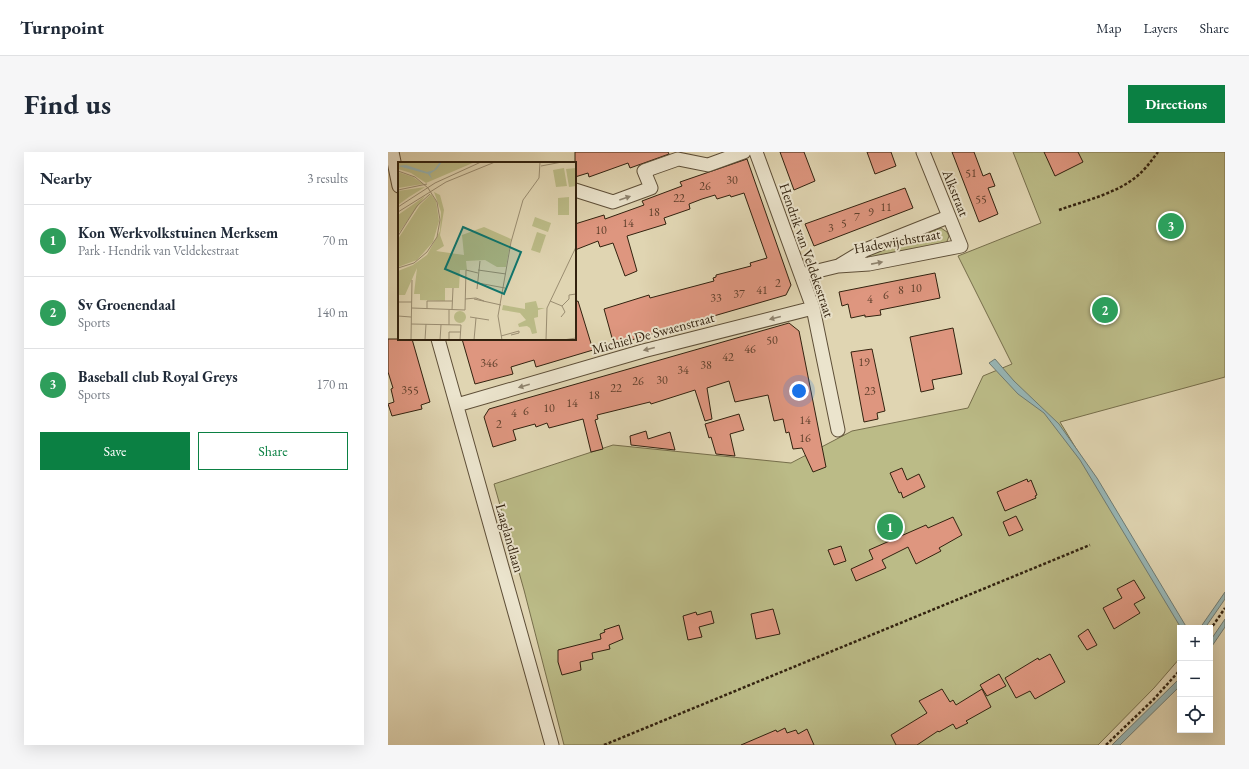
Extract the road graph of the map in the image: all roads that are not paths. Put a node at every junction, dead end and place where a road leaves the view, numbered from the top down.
1 (392, 152) edge
2 (744, 152) edge
3 (756, 152) edge
4 (923, 152) edge
5 (398, 181) edge
6 (576, 190) edge
7 (948, 217) junction
8 (961, 246) joint
9 (838, 266) junction
10 (801, 275) junction
11 (813, 308) junction
12 (438, 340) edge
13 (456, 404) junction
14 (838, 430) dead end
15 (552, 745) edge

1 - 5 street
6 -> 2 street
3 - 10 street, Hendrik van Veldekestraat
4 - 7 street, Alkstraat
7 - 8 street, Alkstraat
7 - 9 street, Hadewijchstraat
9 -> 8 street, Hadewijchstraat
9 - 10 street, Hadewijchstraat
10 - 11 street, Hendrik van Veldekestraat
11 -> 13 street, Michiel De Swaenstraat
11 - 14 street, Hendrik van Veldekestraat
12 - 13 street, Laaglandlaan
13 - 15 street, Laaglandlaan

